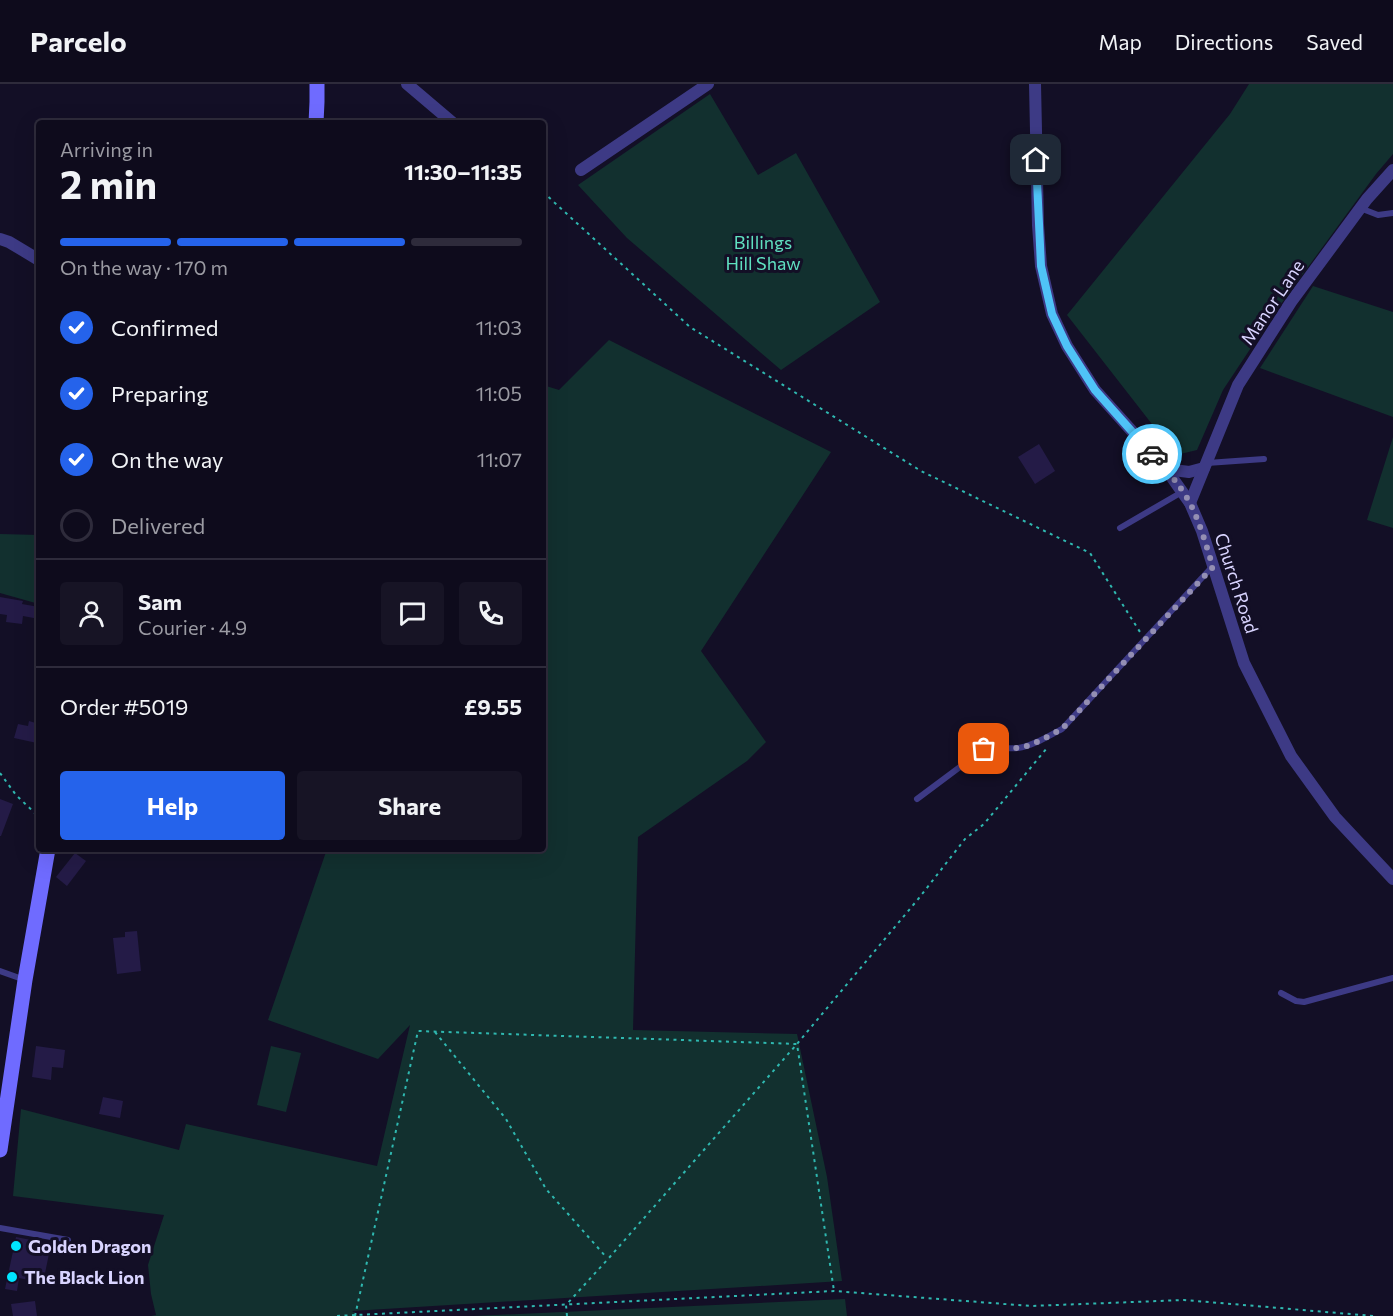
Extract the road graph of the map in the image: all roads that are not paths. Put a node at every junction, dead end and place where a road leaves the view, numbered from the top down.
1 (316, 84) edge
2 (407, 84) edge
3 (706, 84) edge
4 (1035, 84) edge
5 (316, 120) edge
6 (449, 120) edge
7 (581, 170) dead end
8 (1393, 171) edge
9 (1360, 208) junction
10 (1393, 213) edge
11 (0, 239) edge
12 (36, 258) edge
13 (1264, 459) dead end
14 (1205, 466) junction
15 (1166, 469) junction
16 (1183, 492) junction
17 (1190, 503) junction
18 (1120, 528) dead end
19 (1213, 567) junction
20 (917, 798) dead end
21 (47, 852) edge
22 (1393, 879) edge
23 (0, 971) edge
24 (1393, 978) edge
25 (25, 980) junction
26 (1281, 993) dead end
27 (0, 1150) edge
28 (0, 1228) edge
29 (68, 1240) dead end

1 - 5 street
2 - 6 street
3 - 7 street
4 - 15 street, Church Road
8 - 9 street, Manor Lane
9 - 10 lane
9 - 14 street, Manor Lane
11 - 12 street
13 - 14 lane
14 - 15 street
14 - 17 street, Manor Lane
15 - 16 street, Church Road
16 - 17 street, Church Road
16 - 18 lane
17 - 19 street, Church Road
19 - 20 lane
19 - 22 street, Church Road
21 - 25 street
23 - 25 lane
24 - 26 lane
25 - 27 street
28 - 29 lane

